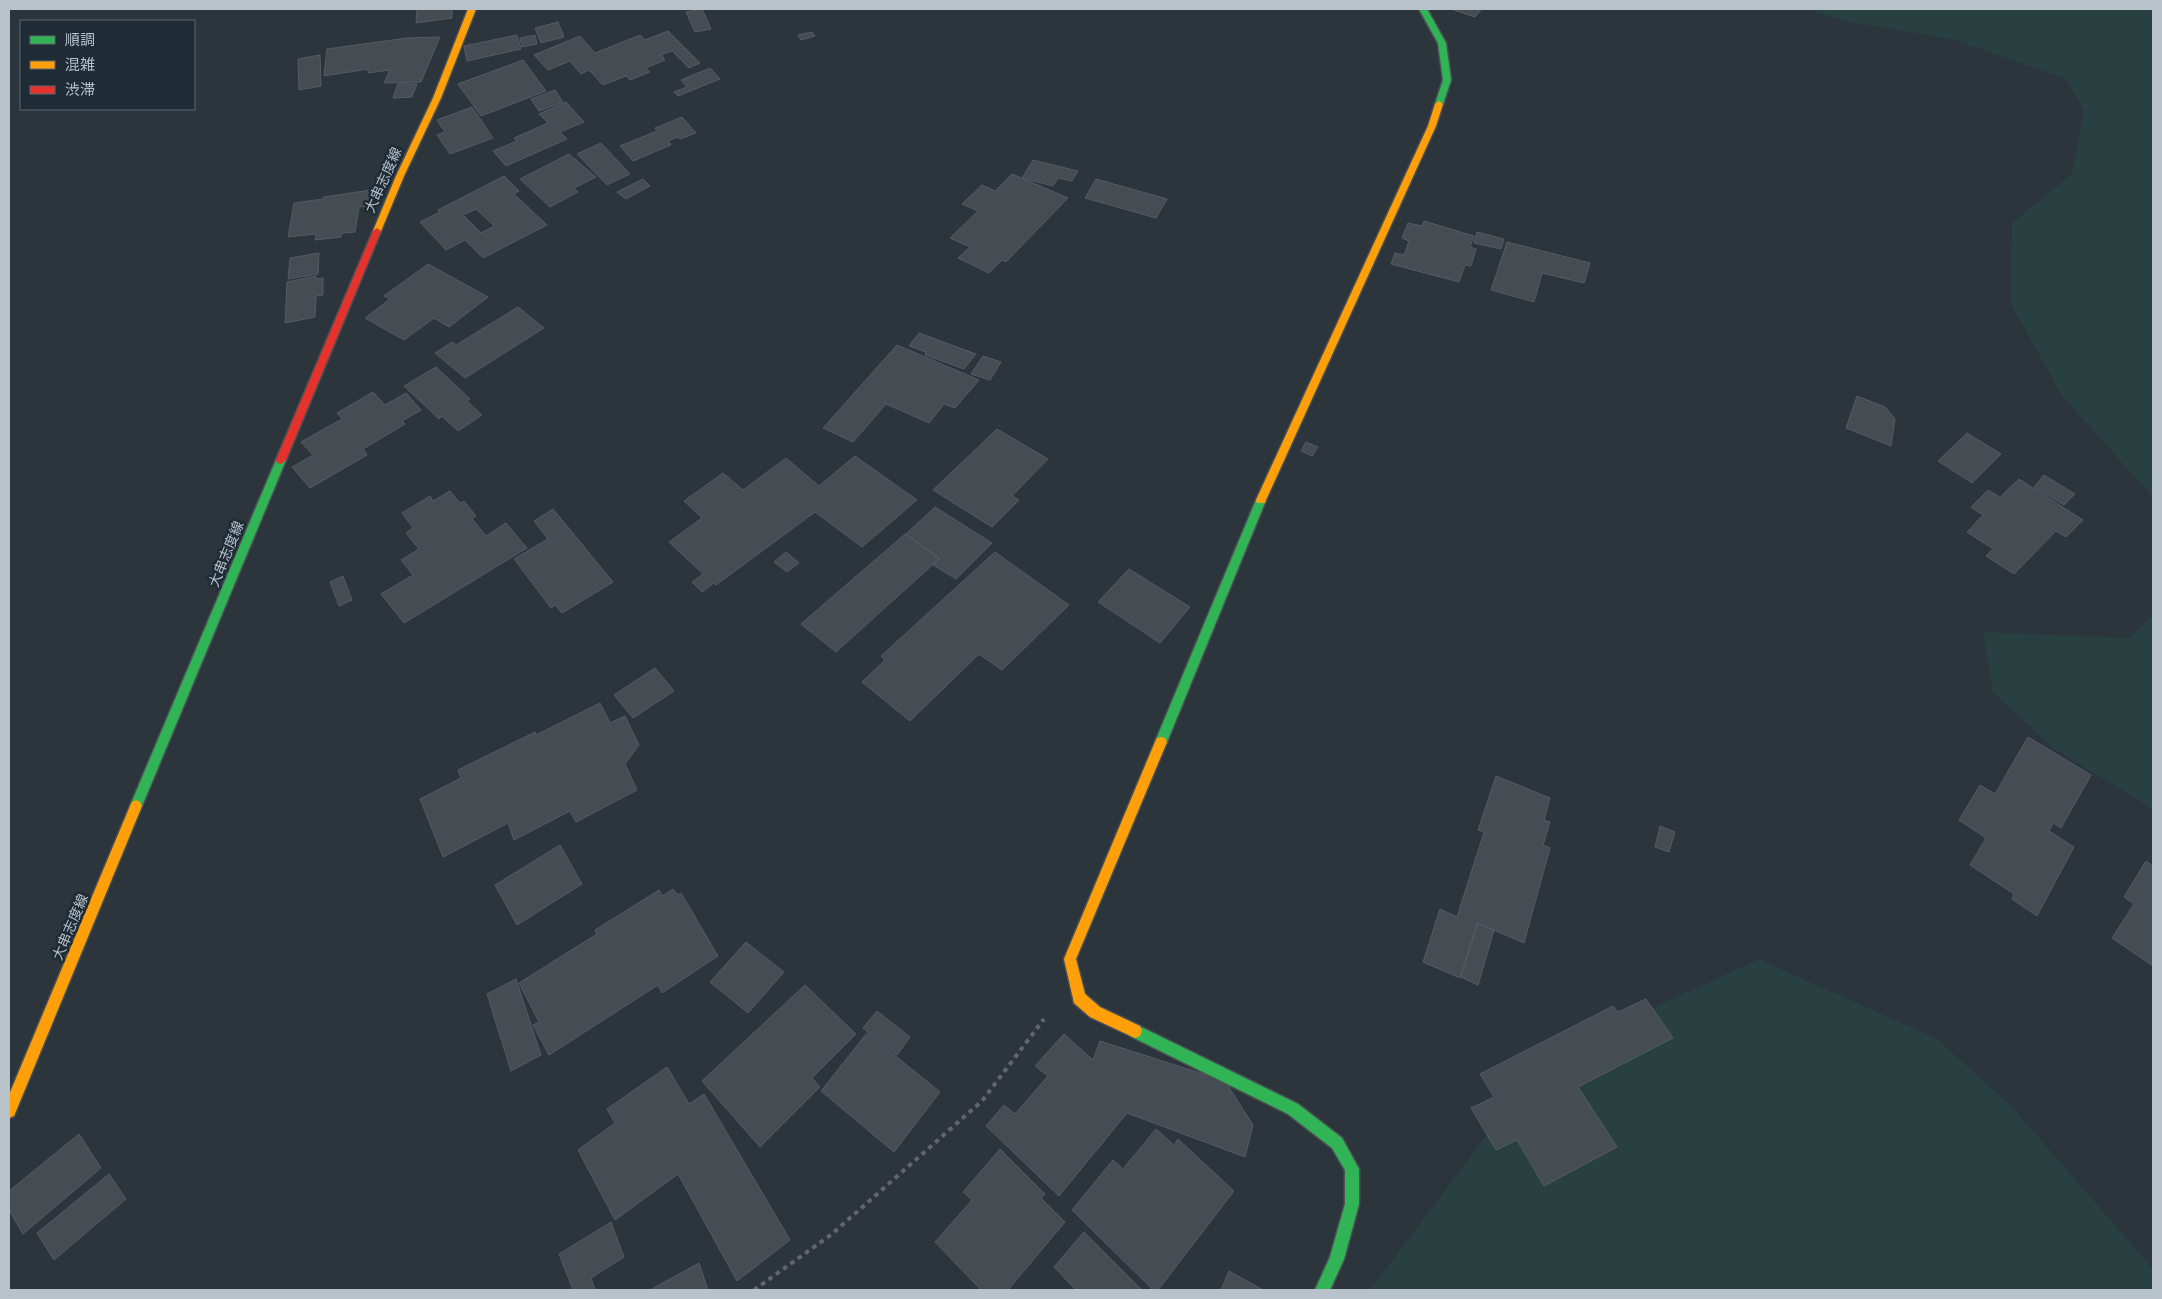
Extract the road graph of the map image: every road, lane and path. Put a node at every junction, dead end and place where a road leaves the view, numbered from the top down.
1 (472, 9) edge
2 (1423, 9) edge
3 (1074, 979) junction
4 (9, 1111) edge
5 (754, 1290) edge
6 (1322, 1290) edge

1 - 4 street, 大串志度線
2 - 3 street
3 - 5 path
3 - 6 street

